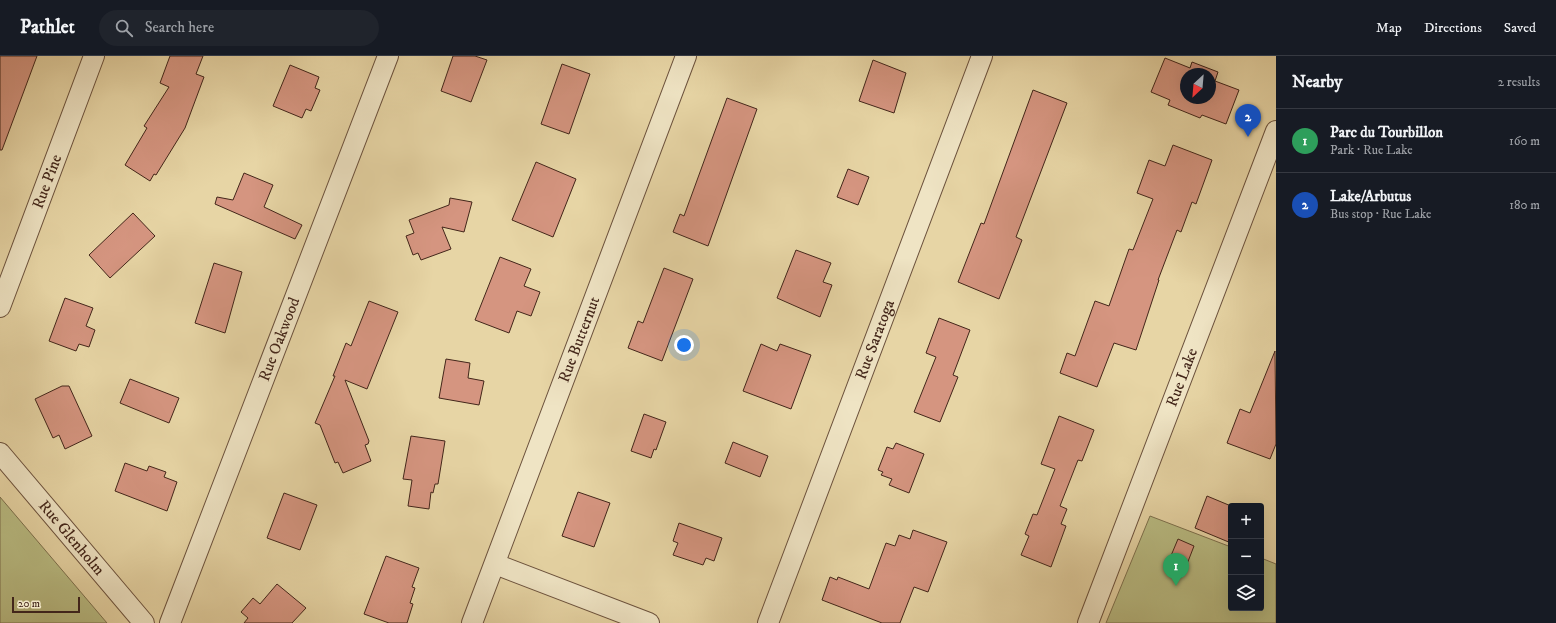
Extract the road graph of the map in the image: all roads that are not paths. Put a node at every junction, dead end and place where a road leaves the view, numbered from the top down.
1 (94, 56) edge
2 (388, 56) edge
3 (686, 56) edge
4 (982, 56) edge
5 (1276, 131) edge
6 (0, 307) edge
7 (0, 453) edge
8 (495, 564) junction
9 (144, 623) edge
10 (170, 623) edge
11 (472, 623) edge
12 (648, 623) edge
13 (768, 623) edge
14 (1088, 623) edge

1 - 6 street, Rue Pine
2 - 10 street, Rue Oakwood
3 - 8 street, Rue Butternut
4 - 13 street, Rue Saratoga
5 - 14 street, Rue Lake
7 - 9 street, Rue Glenholm
8 - 11 street, Rue Butternut
8 - 12 street

